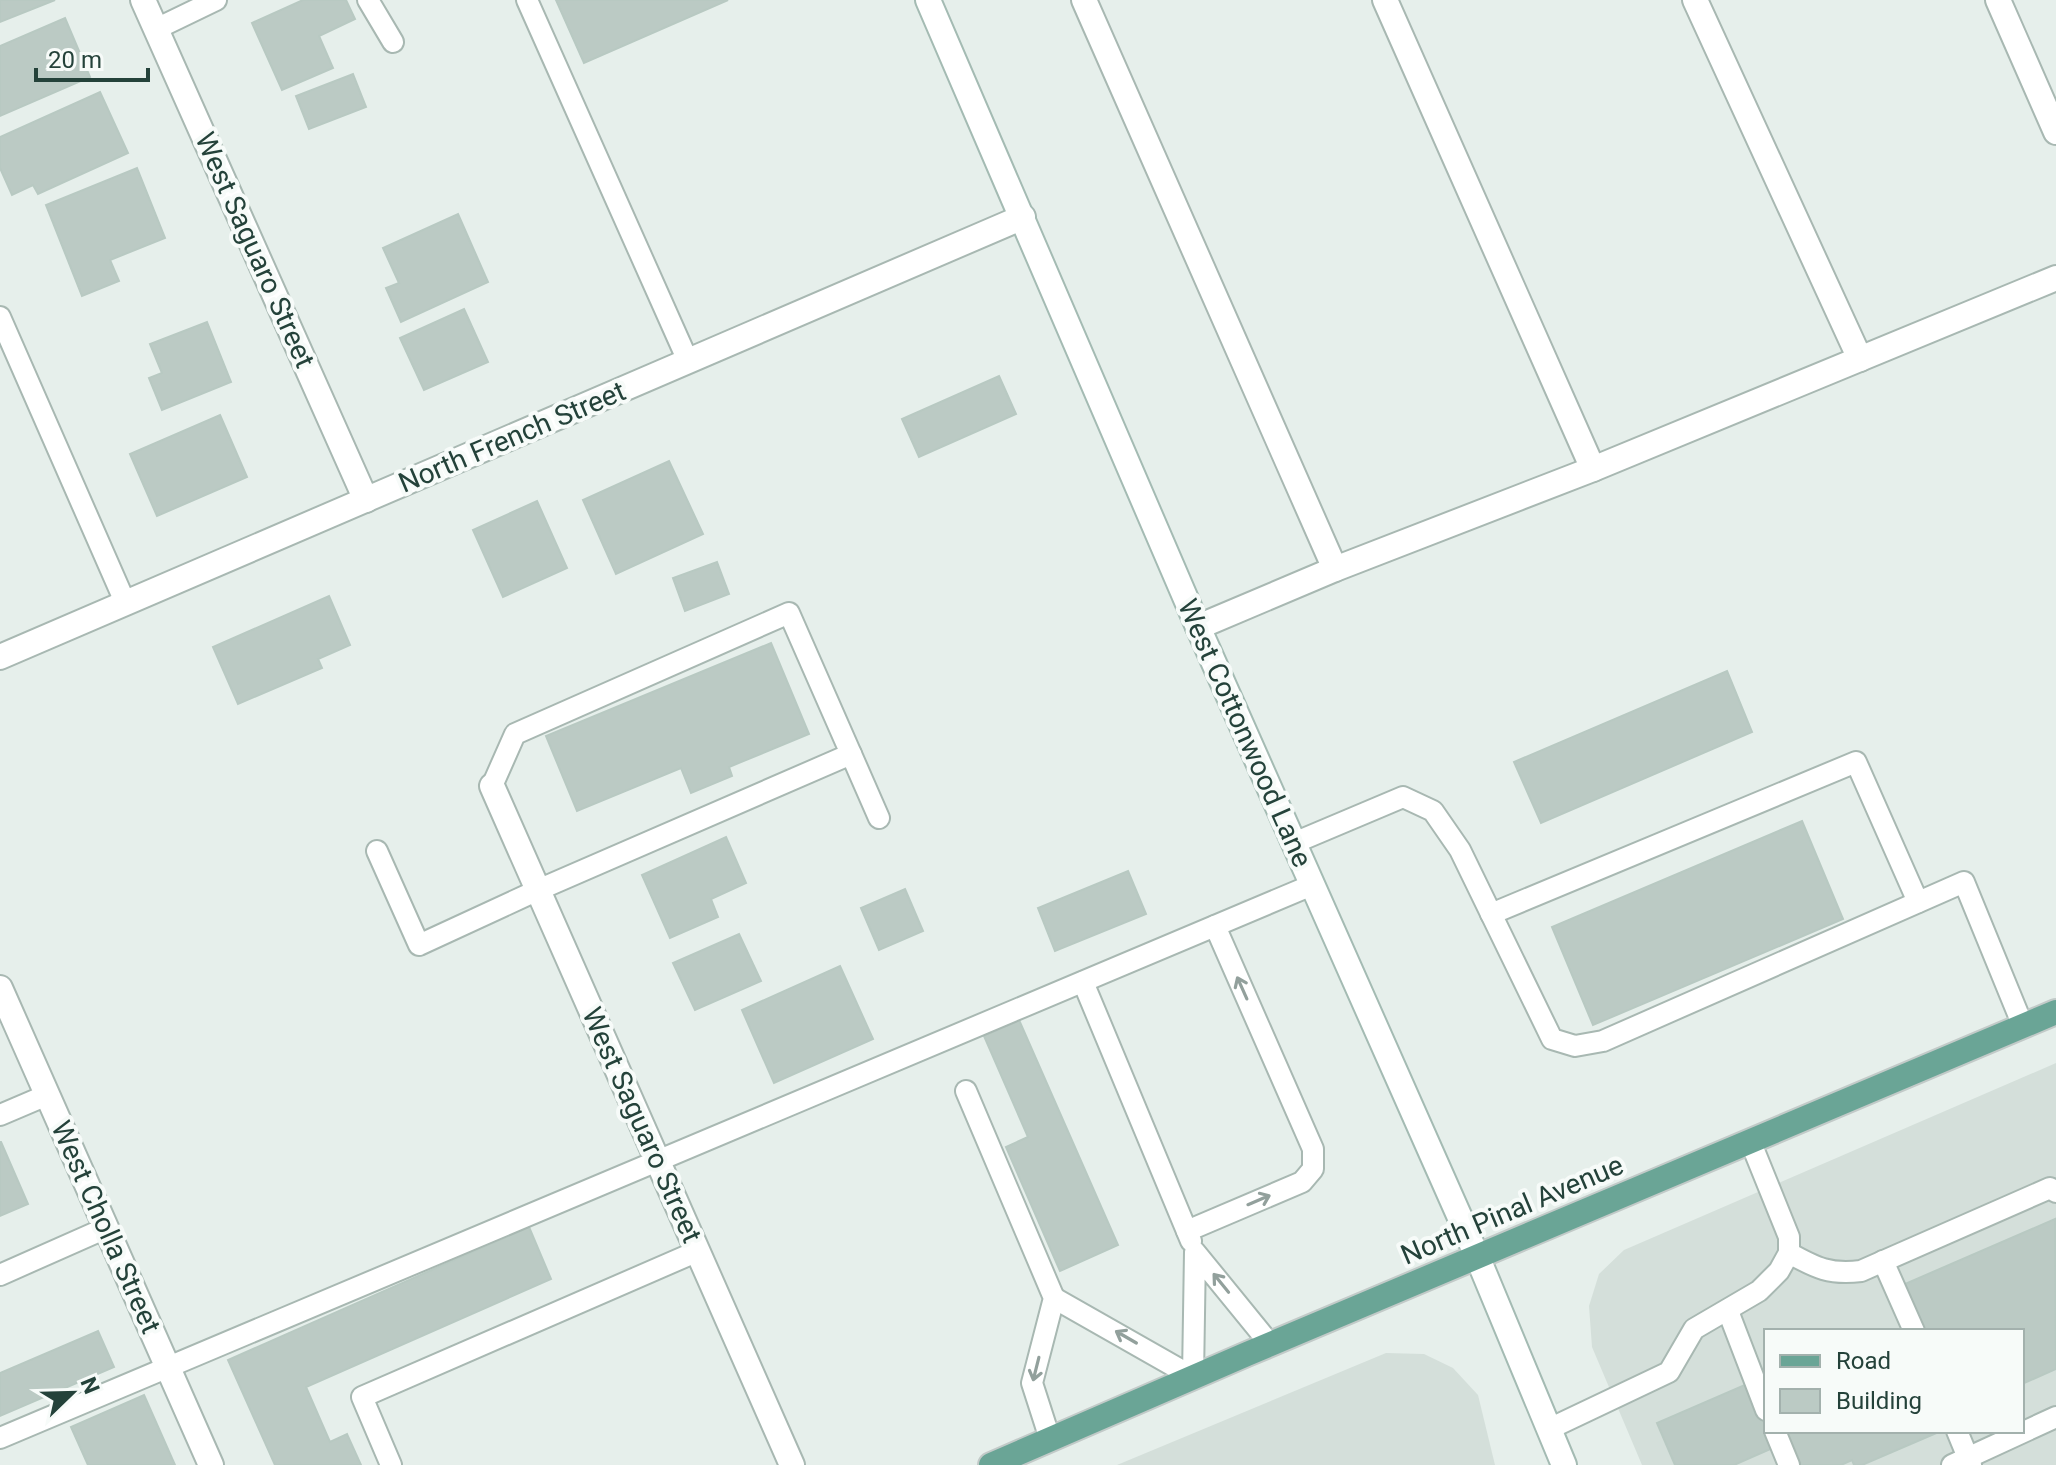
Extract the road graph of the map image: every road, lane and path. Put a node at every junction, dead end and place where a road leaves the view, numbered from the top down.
1 (143, 0) edge
2 (216, 0) edge
3 (368, 0) edge
4 (527, 0) edge
5 (928, 0) edge
6 (1084, 0) edge
7 (1385, 0) edge
8 (1695, 0) edge
9 (1998, 0) edge
10 (156, 29) junction
11 (393, 42) dead end
12 (2056, 132) edge
13 (1023, 217) junction
14 (2056, 278) edge
15 (0, 317) edge
16 (1860, 359) junction
17 (688, 361) junction
18 (1593, 469) junction
19 (366, 500) junction
20 (1335, 569) junction
21 (125, 602) junction
22 (1198, 627) junction
23 (0, 657) edge
24 (851, 754) junction
25 (492, 786) joint
26 (879, 818) dead end
27 (1294, 843) junction
28 (377, 851) dead end
29 (1312, 885) junction
30 (538, 890) junction
31 (1918, 902) junction
32 (1491, 914) junction
33 (1215, 926) junction
34 (1083, 982) junction
35 (0, 988) edge
36 (2056, 1012) edge
37 (2023, 1026) junction
38 (966, 1091) dead end
39 (47, 1095) junction
40 (0, 1115) edge
41 (1751, 1143) junction
42 (658, 1161) junction
43 (2056, 1192) edge
44 (106, 1228) junction
45 (1187, 1231) junction
46 (698, 1251) junction
47 (1195, 1252) junction
48 (1789, 1253) junction
49 (1477, 1256) junction
50 (1883, 1261) junction
51 (0, 1275) edge
52 (1054, 1298) junction
53 (1728, 1311) junction
54 (1913, 1329) edge
55 (1270, 1344) junction
56 (168, 1367) junction
57 (1193, 1377) junction
58 (1764, 1405) edge
59 (2056, 1417) edge
60 (1549, 1429) junction
61 (1776, 1433) edge
62 (1957, 1433) edge
63 (2023, 1433) edge
64 (2024, 1433) edge
65 (0, 1438) edge
66 (1050, 1439) junction
67 (1964, 1462) edge
68 (211, 1465) edge
69 (391, 1465) edge
70 (792, 1465) edge
71 (991, 1465) edge
72 (1564, 1465) edge
73 (1789, 1465) edge

1 - 10 street, West Saguaro Street
2 - 10 lane
3 - 11 lane
4 - 17 lane
5 - 13 street, West Cottonwood Lane
6 - 20 street
7 - 18 street
8 - 16 street
9 - 12 street
10 - 19 street, West Saguaro Street
13 - 17 street, North French Street
13 - 22 street, West Cottonwood Lane
14 - 16 street
15 - 21 lane
16 - 18 street
17 - 19 street, North French Street
18 - 20 street
19 - 21 street, North French Street
20 - 22 street
21 - 23 street, North French Street
22 - 27 street, West Cottonwood Lane
24 - 25 lane
24 - 26 lane
24 - 30 lane
25 - 30 street, West Saguaro Street
27 - 29 street, West Cottonwood Lane
27 - 32 lane
28 - 30 lane
29 - 33 lane
29 - 49 street, West Cottonwood Lane
30 - 42 street, West Saguaro Street
31 - 32 lane
31 - 32 lane
31 - 37 lane
33 - 34 lane
45 -> 33 lane
34 - 42 lane
34 - 45 lane
35 - 39 street, West Cholla Street
36 - 37 main road, North Pinal Avenue
37 - 41 main road, North Pinal Avenue
38 - 52 lane
39 - 40 lane
39 - 44 street, West Cholla Street
41 - 48 lane
41 - 49 main road, North Pinal Avenue
42 - 46 street, West Saguaro Street
42 - 56 lane
43 - 50 lane
44 - 51 lane
44 - 56 street, West Cholla Street
45 - 47 lane
46 - 69 lane
46 - 70 street, West Saguaro Street
55 -> 47 lane
47 - 57 lane
48 - 50 lane
48 - 53 lane
49 - 55 main road, North Pinal Avenue
49 - 60 street, West Cottonwood Lane
50 - 54 lane
57 -> 52 lane
52 -> 66 lane
53 - 58 lane
53 - 60 lane
55 - 57 main road, North Pinal Avenue
56 - 65 lane
56 - 68 street, West Cholla Street
57 - 66 main road, North Pinal Avenue
59 - 64 lane
60 - 72 street, West Cottonwood Lane
61 - 73 lane
62 - 67 lane
63 - 67 lane
66 - 71 main road, North Pinal Avenue

